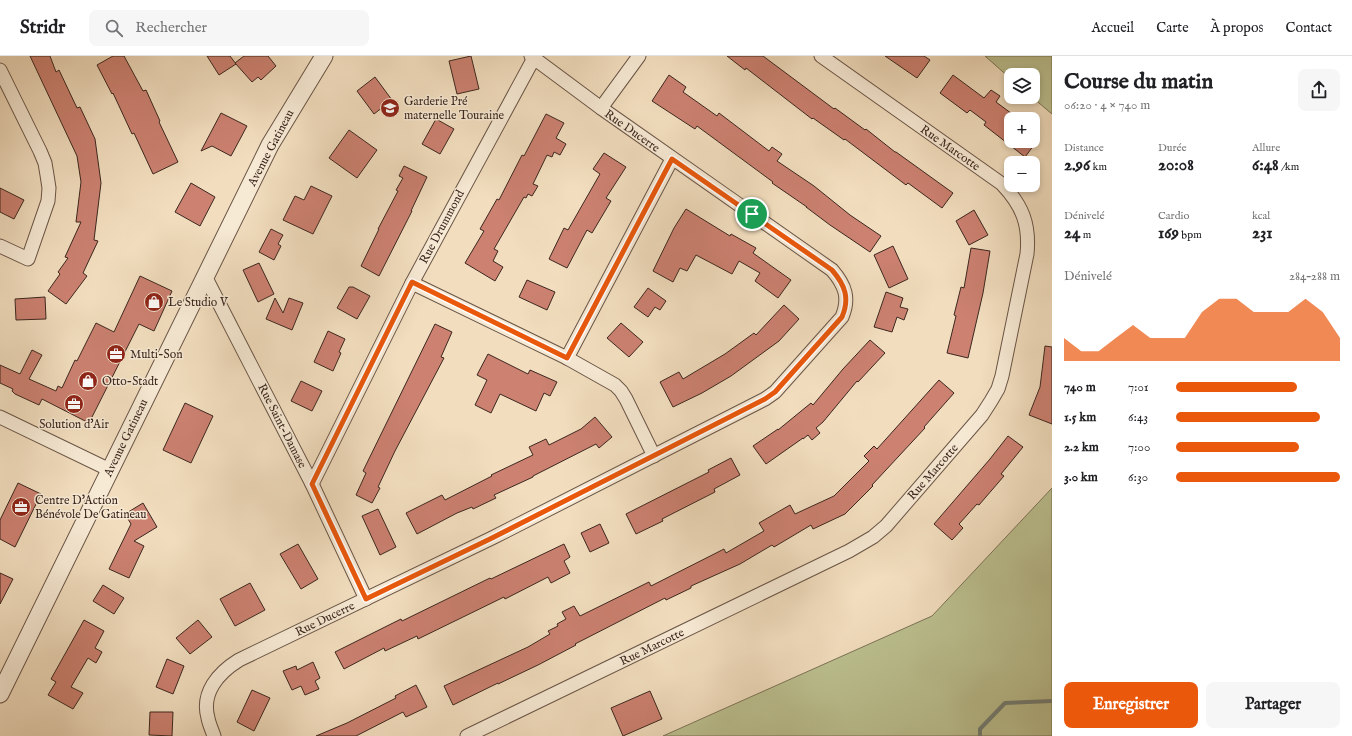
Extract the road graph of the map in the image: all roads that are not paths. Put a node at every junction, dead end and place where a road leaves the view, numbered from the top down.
1 (639, 56) edge
2 (821, 56) edge
3 (532, 57) edge
4 (318, 58) edge
5 (0, 70) edge
6 (601, 108) junction
7 (672, 159) junction
8 (0, 246) edge
9 (206, 278) junction
10 (412, 282) junction
11 (567, 358) junction
12 (0, 417) edge
13 (654, 456) junction
14 (110, 470) junction
15 (312, 484) junction
16 (366, 599) junction
17 (0, 694) edge
18 (214, 736) edge
19 (467, 736) edge

1 - 6 street
2 - 19 street, Rue Marcotte
3 - 6 street, Rue Ducerre
3 - 10 street, Rue Drummond
4 - 9 street, Avenue Gatineau
5 - 8 street
6 - 7 street, Rue Ducerre
7 - 11 street
7 - 13 street, Rue Ducerre
9 - 14 street, Avenue Gatineau
9 - 15 street, Rue Saint-Damase
10 - 11 street
10 - 15 street, Rue Drummond
11 - 13 street
12 - 14 street
13 - 16 street, Rue Ducerre
14 - 17 street, Avenue Gatineau
15 - 16 street, Rue Saint-Damase
16 - 18 street, Rue Ducerre

